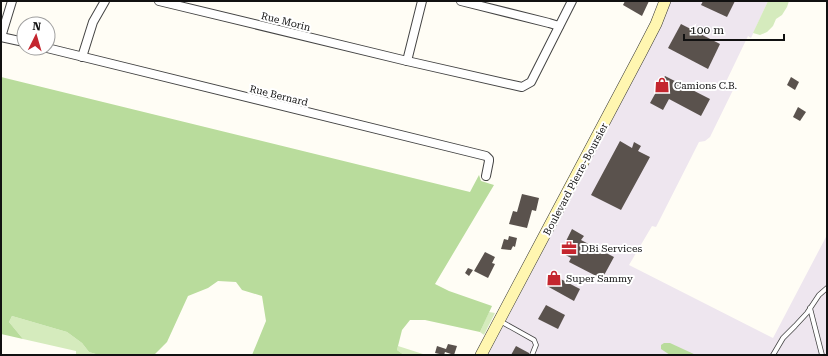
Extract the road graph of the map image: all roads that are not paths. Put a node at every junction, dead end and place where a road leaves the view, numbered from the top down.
1 (12, 1) edge
2 (105, 1) edge
3 (159, 1) edge
4 (422, 1) edge
5 (461, 1) edge
6 (572, 1) edge
7 (665, 1) edge
8 (559, 26) junction
9 (1, 37) edge
10 (16, 40) edge
11 (56, 50) edge
12 (82, 57) junction
13 (408, 61) junction
14 (486, 176) dead end
15 (827, 288) edge
16 (810, 308) junction
17 (500, 321) junction
18 (481, 355) edge
19 (532, 355) edge
20 (772, 355) edge
21 (822, 355) edge

1 - 9 street
2 - 12 street
3 - 13 street, Rue Morin
4 - 13 street
5 - 8 street
6 - 8 street, Rue Morin
7 - 17 street, Boulevard Pierre-Boursier
8 - 13 street, Rue Morin
9 - 10 street
11 - 12 street, Rue Bernard
12 - 14 street, Rue Bernard
15 - 16 lane
16 - 20 lane
16 - 21 lane
17 - 18 street, Boulevard Pierre-Boursier
17 - 19 lane

